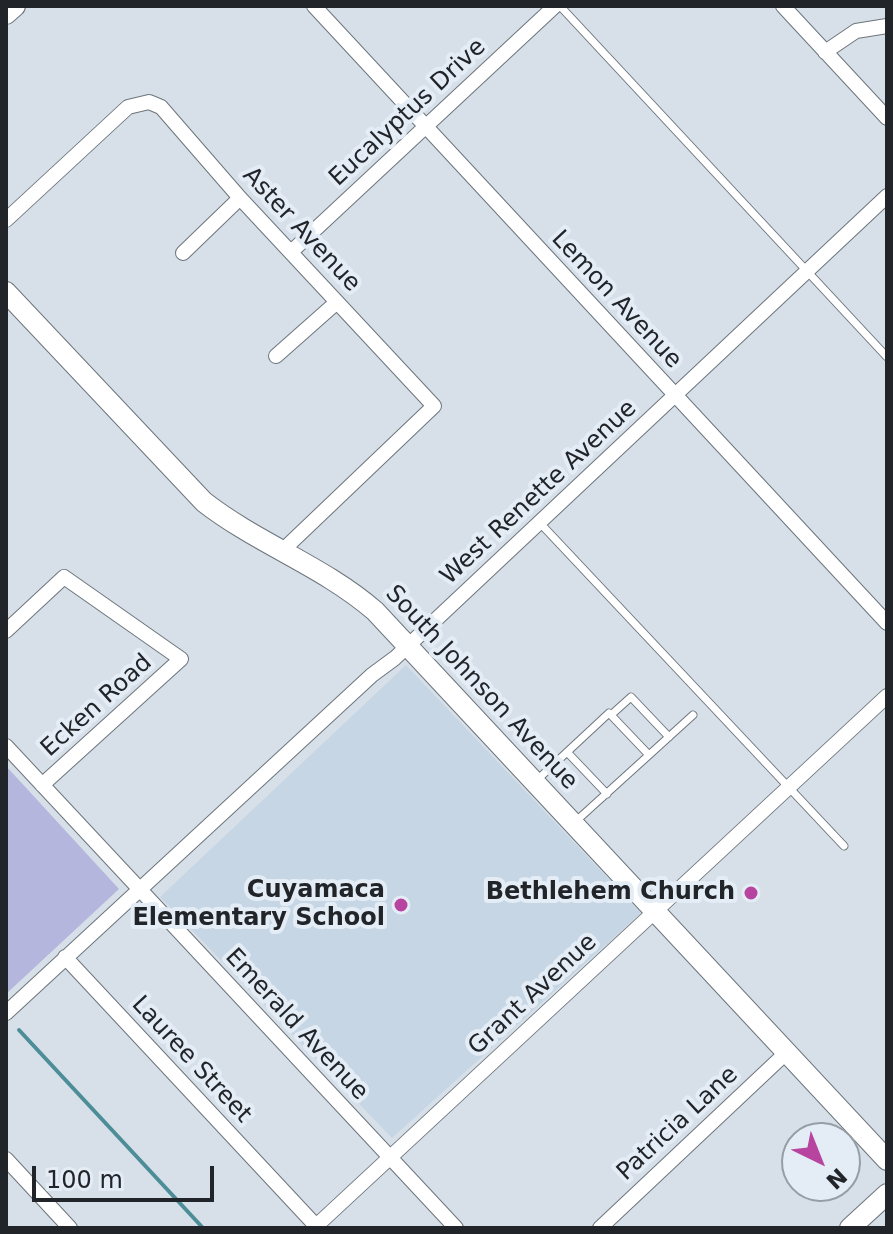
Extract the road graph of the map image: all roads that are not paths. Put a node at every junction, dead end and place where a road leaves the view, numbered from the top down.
1 (15, 6) edge
2 (557, 6) edge
3 (783, 6) edge
4 (321, 8) edge
5 (6, 14) edge
6 (887, 26) edge
7 (825, 52) junction
8 (887, 118) edge
9 (426, 126) junction
10 (887, 196) edge
11 (240, 198) junction
12 (6, 220) edge
13 (291, 252) junction
14 (183, 253) dead end
15 (806, 271) junction
16 (6, 292) edge
17 (337, 302) junction
18 (276, 356) dead end
19 (887, 357) edge
20 (675, 396) junction
21 (539, 522) junction
22 (282, 551) junction
23 (887, 623) edge
24 (6, 631) edge
25 (408, 645) junction
26 (887, 696) edge
27 (611, 715) junction
28 (693, 715) dead end
29 (669, 737) junction
30 (6, 746) edge
31 (567, 752) junction
32 (649, 755) junction
33 (534, 782) junction
34 (42, 785) junction
35 (790, 787) junction
36 (607, 794) junction
37 (574, 824) junction
38 (844, 846) dead end
39 (139, 888) junction
40 (656, 912) junction
41 (65, 957) junction
42 (6, 1013) edge
43 (787, 1052) junction
44 (389, 1158) junction
45 (6, 1159) edge
46 (887, 1160) edge
47 (887, 1194) edge
48 (316, 1227) edge
49 (70, 1228) edge
50 (456, 1228) edge
51 (600, 1228) edge
52 (850, 1228) edge

1 - 5 street
2 - 9 street, Eucalyptus Drive
2 - 15 lane
3 - 7 street
4 - 9 street, Lemon Avenue
6 - 7 street
7 - 8 street
9 - 13 street, Eucalyptus Drive
9 - 20 street, Lemon Avenue
10 - 15 street, West Renette Avenue
11 - 12 street, Aster Avenue
11 - 13 street, Aster Avenue
11 - 14 street
13 - 17 street, Aster Avenue
15 - 19 lane
15 - 20 street, West Renette Avenue
16 - 22 street, South Johnson Avenue
17 - 18 street
17 - 22 street, Aster Avenue
20 - 21 street, West Renette Avenue
20 - 23 street, Lemon Avenue
21 - 25 street, West Renette Avenue
21 - 35 lane
22 - 25 street, South Johnson Avenue
24 - 34 street, Ecken Road
25 - 33 street, South Johnson Avenue
25 - 39 street, West Renette Avenue
26 - 35 street, Grant Avenue
27 - 29 lane
27 - 31 lane
27 - 32 lane
28 - 29 lane
29 - 32 lane
30 - 34 street, Emerald Avenue
31 - 33 lane
31 - 36 lane
32 - 36 lane
33 - 37 street, South Johnson Avenue
34 - 39 street, Emerald Avenue
35 - 38 lane
35 - 40 street, Grant Avenue
36 - 37 lane
37 - 40 street, South Johnson Avenue
39 - 41 street, West Renette Avenue
39 - 44 street, Emerald Avenue
40 - 43 street, South Johnson Avenue
40 - 44 street, Grant Avenue
41 - 42 street, West Renette Avenue
41 - 48 street, Lauree Street
43 - 46 street, South Johnson Avenue
43 - 51 street, Patricia Lane
44 - 48 street, Grant Avenue
44 - 50 street, Emerald Avenue
45 - 49 street
47 - 52 street

